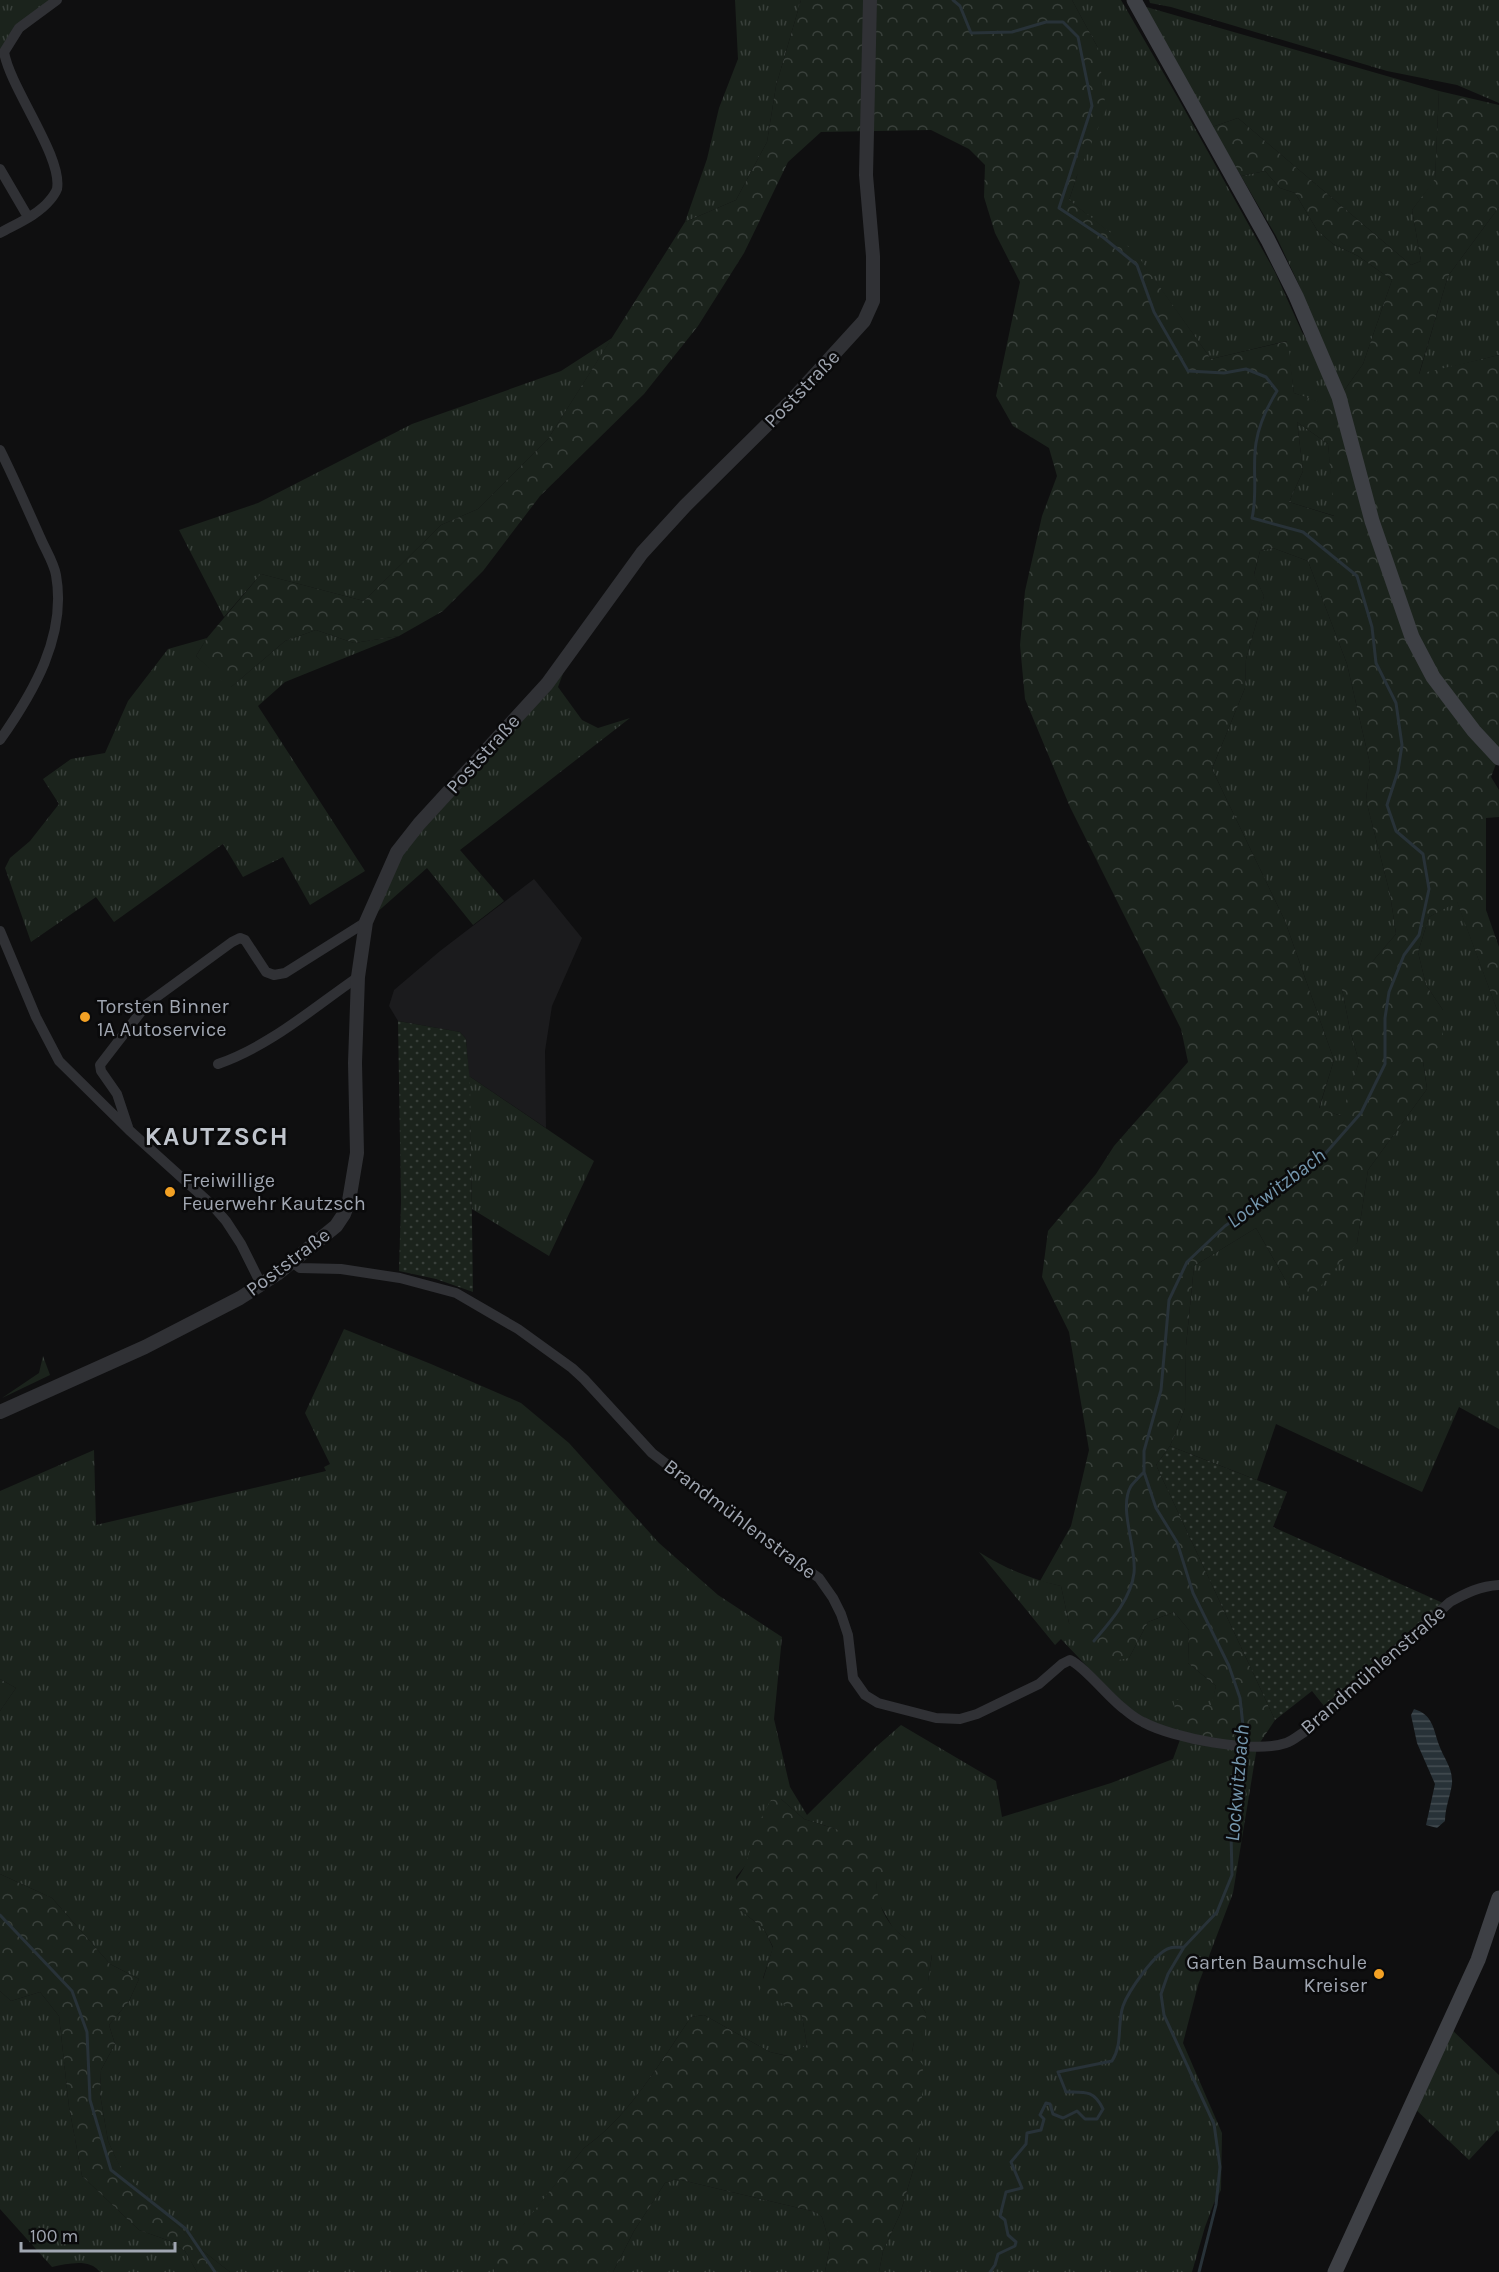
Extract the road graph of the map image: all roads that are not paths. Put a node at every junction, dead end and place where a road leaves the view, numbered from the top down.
1 (57, 0) edge
2 (870, 0) edge
3 (1134, 0) edge
4 (2, 52) edge
5 (0, 170) edge
6 (28, 217) junction
7 (0, 233) edge
8 (0, 450) edge
9 (0, 740) edge
10 (1499, 758) edge
11 (366, 922) junction
12 (0, 931) edge
13 (358, 977) junction
14 (218, 1064) dead end
15 (129, 1130) junction
16 (292, 1262) junction
17 (262, 1286) junction
18 (0, 1412) edge
19 (1499, 1585) edge
20 (1499, 1898) edge
21 (1335, 2272) edge

1 - 4 street
2 - 11 street, Poststraße
3 - 10 main road
4 - 6 street
5 - 6 street
6 - 7 street
8 - 9 street
11 - 13 street, Poststraße
11 - 15 street
12 - 15 street
13 - 14 street
13 - 16 street, Poststraße
15 - 17 street
16 - 17 street, Poststraße
16 - 19 street, Brandmühlenstraße
17 - 18 street, Poststraße
20 - 21 main road

